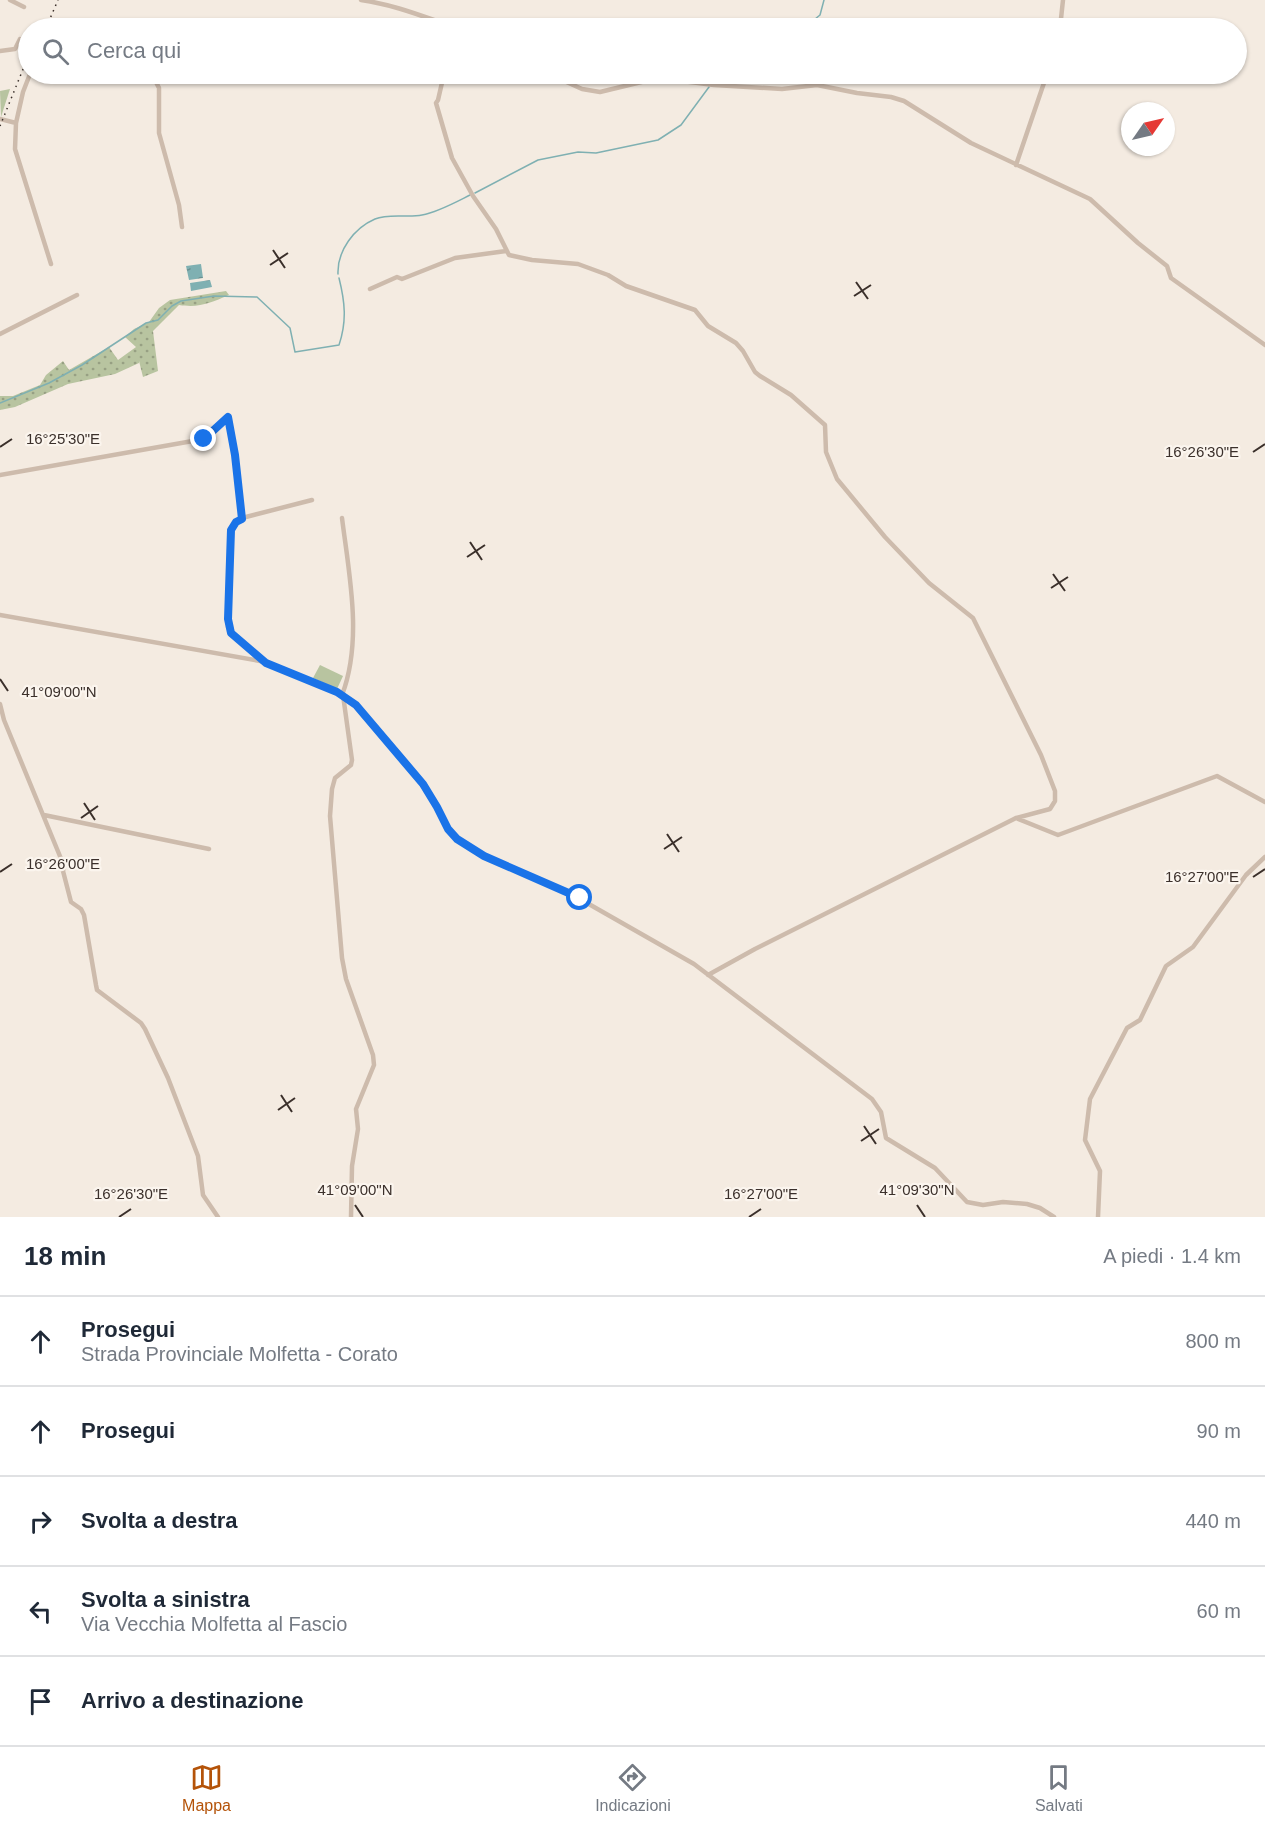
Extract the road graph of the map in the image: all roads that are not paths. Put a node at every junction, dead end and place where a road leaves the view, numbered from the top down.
1 (10, 0) edge
2 (361, 0) edge
3 (1063, 0) edge
4 (24, 7) dead end
5 (428, 18) edge
6 (1061, 18) edge
7 (18, 43) edge
8 (0, 51) edge
9 (26, 84) edge
10 (157, 84) edge
11 (442, 84) edge
12 (568, 84) edge
13 (633, 84) edge
14 (699, 84) edge
15 (1044, 84) edge
16 (0, 119) edge
17 (16, 123) junction
18 (1016, 165) junction
19 (182, 227) dead end
20 (506, 251) junction
21 (51, 264) dead end
22 (370, 289) dead end
23 (77, 295) dead end
24 (0, 334) edge
25 (1265, 345) edge
26 (0, 475) edge
27 (312, 500) dead end
28 (342, 518) dead end
29 (242, 519) junction
30 (0, 615) edge
31 (266, 663) junction
32 (343, 695) junction
33 (0, 704) edge
34 (1265, 802) edge
35 (44, 815) junction
36 (1016, 818) junction
37 (209, 849) dead end
38 (1265, 857) edge
39 (708, 975) junction
40 (218, 1217) edge
41 (351, 1217) edge
42 (1054, 1217) edge
43 (1098, 1217) edge

1 - 4 street
2 - 5 street
3 - 6 street
7 - 8 street
9 - 17 street
10 - 19 street
11 - 20 street
12 - 13 street
14 - 18 street
15 - 18 street
16 - 17 street
17 - 21 street
18 - 25 street
20 - 22 street
20 - 36 street
23 - 24 street
26 - 29 street
27 - 29 street
28 - 32 street
29 - 31 street
30 - 31 street
31 - 32 street
32 - 39 street
32 - 41 street
33 - 35 street
34 - 36 street
35 - 37 street
35 - 40 street
36 - 39 street
38 - 43 street
39 - 42 street

